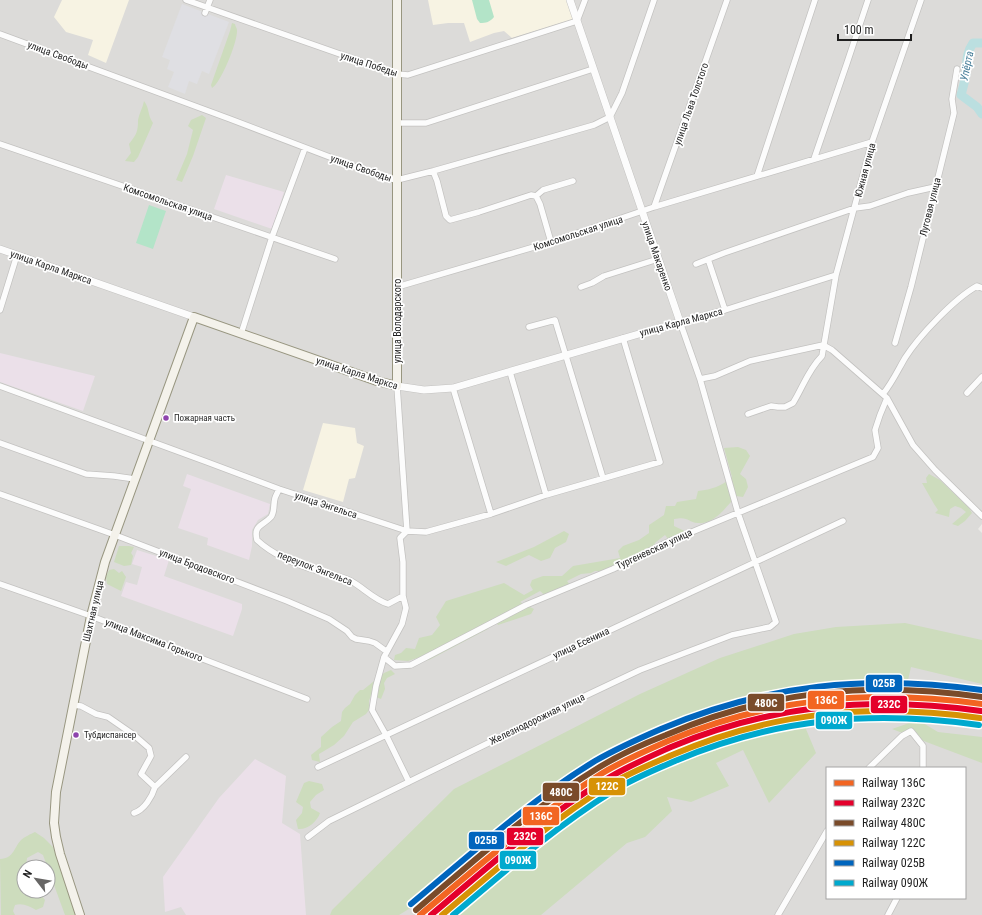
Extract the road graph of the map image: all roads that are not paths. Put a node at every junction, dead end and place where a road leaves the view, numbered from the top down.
1 (186, 0) edge
2 (210, 0) edge
3 (397, 0) edge
4 (570, 0) edge
5 (585, 0) edge
6 (654, 0) edge
7 (727, 0) edge
8 (816, 0) edge
9 (867, 0) edge
10 (921, 0) edge
11 (206, 10) junction
12 (578, 21) junction
13 (0, 34) edge
14 (593, 69) junction
15 (957, 69) dead end
16 (397, 74) junction
17 (610, 117) junction
18 (397, 123) junction
19 (872, 142) junction
20 (0, 144) edge
21 (305, 148) junction
22 (814, 159) junction
23 (433, 171) junction
24 (757, 176) junction
25 (397, 180) junction
26 (573, 181) dead end
27 (935, 187) junction
28 (536, 196) junction
29 (654, 207) junction
30 (855, 208) junction
31 (642, 212) junction
32 (272, 237) junction
33 (551, 242) junction
34 (0, 249) edge
35 (17, 255) junction
36 (335, 259) dead end
37 (658, 259) junction
38 (708, 259) junction
39 (696, 264) dead end
40 (836, 275) junction
41 (397, 287) junction
42 (581, 287) dead end
43 (982, 288) edge
44 (0, 310) edge
45 (725, 310) junction
46 (194, 317) junction
47 (680, 322) junction
48 (529, 327) dead end
49 (241, 334) junction
50 (623, 338) junction
51 (895, 343) dead end
52 (823, 345) junction
53 (565, 356) junction
54 (510, 372) junction
55 (982, 377) edge
56 (700, 379) junction
57 (0, 386) edge
58 (398, 386) junction
59 (453, 388) junction
60 (967, 393) dead end
61 (885, 396) junction
62 (748, 414) dead end
63 (149, 442) junction
64 (0, 443) edge
65 (603, 478) junction
66 (135, 479) junction
67 (279, 489) junction
68 (0, 494) edge
69 (546, 495) junction
70 (738, 513) junction
71 (491, 514) junction
72 (982, 516) edge
73 (843, 520) dead end
74 (407, 531) junction
75 (115, 535) junction
76 (755, 562) junction
77 (0, 584) edge
78 (403, 596) junction
79 (91, 616) junction
80 (776, 622) joint
81 (385, 654) junction
82 (308, 699) dead end
83 (73, 705) junction
84 (386, 735) junction
85 (186, 757) dead end
86 (318, 767) dead end
87 (870, 767) edge
88 (923, 767) edge
89 (409, 782) junction
90 (154, 787) junction
91 (134, 813) dead end
92 (826, 835) edge
93 (308, 837) dead end
94 (896, 899) edge
95 (80, 915) edge
96 (778, 915) edge
97 (888, 915) edge

1 - 11 street, улица Победы
2 - 11 street
3 - 16 main road, улица Володарского
4 - 12 street, улица Макаренко
5 - 12 street
6 - 17 street
7 - 29 street, улица Льва Толстого
8 - 24 street
9 - 22 street
10 - 19 street, Южная улица
11 - 16 street, улица Победы
12 - 14 street, улица Макаренко
12 - 16 street, улица Победы
13 - 21 street, улица Свободы
14 - 17 street, улица Макаренко
14 - 18 street
15 - 27 street, Луговая улица
16 - 18 main road, улица Володарского
17 - 23 street, улица Свободы
17 - 31 street, улица Макаренко
18 - 25 main road, улица Володарского
19 - 22 street, Комсомольская улица
19 - 30 street, Южная улица
20 - 32 street, Комсомольская улица
21 - 25 street, улица Свободы
21 - 32 street
22 - 24 street, Комсомольская улица
23 - 25 street, улица Свободы
23 - 28 street
24 - 29 street, Комсомольская улица
25 - 41 main road, улица Володарского
26 - 28 street
27 - 30 street
27 - 51 street, Луговая улица
28 - 33 street
29 - 31 street, Комсомольская улица
30 - 38 street
30 - 40 street, Южная улица
31 - 33 street, Комсомольская улица
31 - 37 street, улица Макаренко
32 - 36 street, Комсомольская улица
32 - 49 street
33 - 41 street, Комсомольская улица
34 - 35 street, улица Карла Маркса
35 - 44 street
35 - 46 street, улица Карла Маркса
37 - 42 street
37 - 47 street, улица Макаренко
38 - 39 street
38 - 45 street
40 - 45 street, улица Карла Маркса
40 - 52 street, Южная улица
41 - 58 main road, улица Володарского
43 - 61 street
45 - 47 street, улица Карла Маркса
46 - 49 main road, улица Карла Маркса
46 - 63 main road, Шахтная улица
47 - 50 street, улица Карла Маркса
47 - 56 street, улица Макаренко
48 - 53 street
49 - 58 main road, улица Карла Маркса
50 - 53 street, улица Карла Маркса
50 - 65 street, улица Энгельса
52 - 56 street
52 - 61 street
52 - 62 street, Южная улица
53 - 54 street, улица Карла Маркса
53 - 65 street
54 - 59 street, улица Карла Маркса
54 - 69 street
55 - 60 street
56 - 70 street, улица Макаренко
57 - 63 street, улица Энгельса
58 - 59 street, улица Карла Маркса
58 - 74 street, улица Володарского
59 - 71 street
61 - 70 street, Тургеневская улица
61 - 72 street
63 - 66 main road, Шахтная улица
63 - 67 street, улица Энгельса
64 - 66 street
65 - 69 street, улица Энгельса
66 - 75 main road, Шахтная улица
67 - 74 street, улица Энгельса
67 - 78 street, переулок Энгельса
68 - 75 street, улица Бродовского
69 - 71 street, улица Энгельса
70 - 76 street, улица Макаренко
70 - 81 street, Тургеневская улица
71 - 74 street, улица Энгельса
73 - 76 street, улица Есенина
74 - 78 street, улица Володарского
75 - 79 main road, Шахтная улица
75 - 81 street, улица Бродовского
76 - 80 street, улица Макаренко
76 - 84 street, улица Есенина
77 - 79 street, улица Максима Горького
78 - 81 street, улица Володарского
79 - 82 street, улица Максима Горького
79 - 83 main road, Шахтная улица
80 - 89 street, Железнодорожная улица
81 - 84 street, улица Володарского
83 - 90 street
83 - 95 main road, Шахтная улица
84 - 86 street, улица Есенина
84 - 89 street, улица Володарского
85 - 90 street
87 - 88 street
89 - 93 street, Железнодорожная улица
90 - 91 street
92 - 96 street
94 - 97 street

